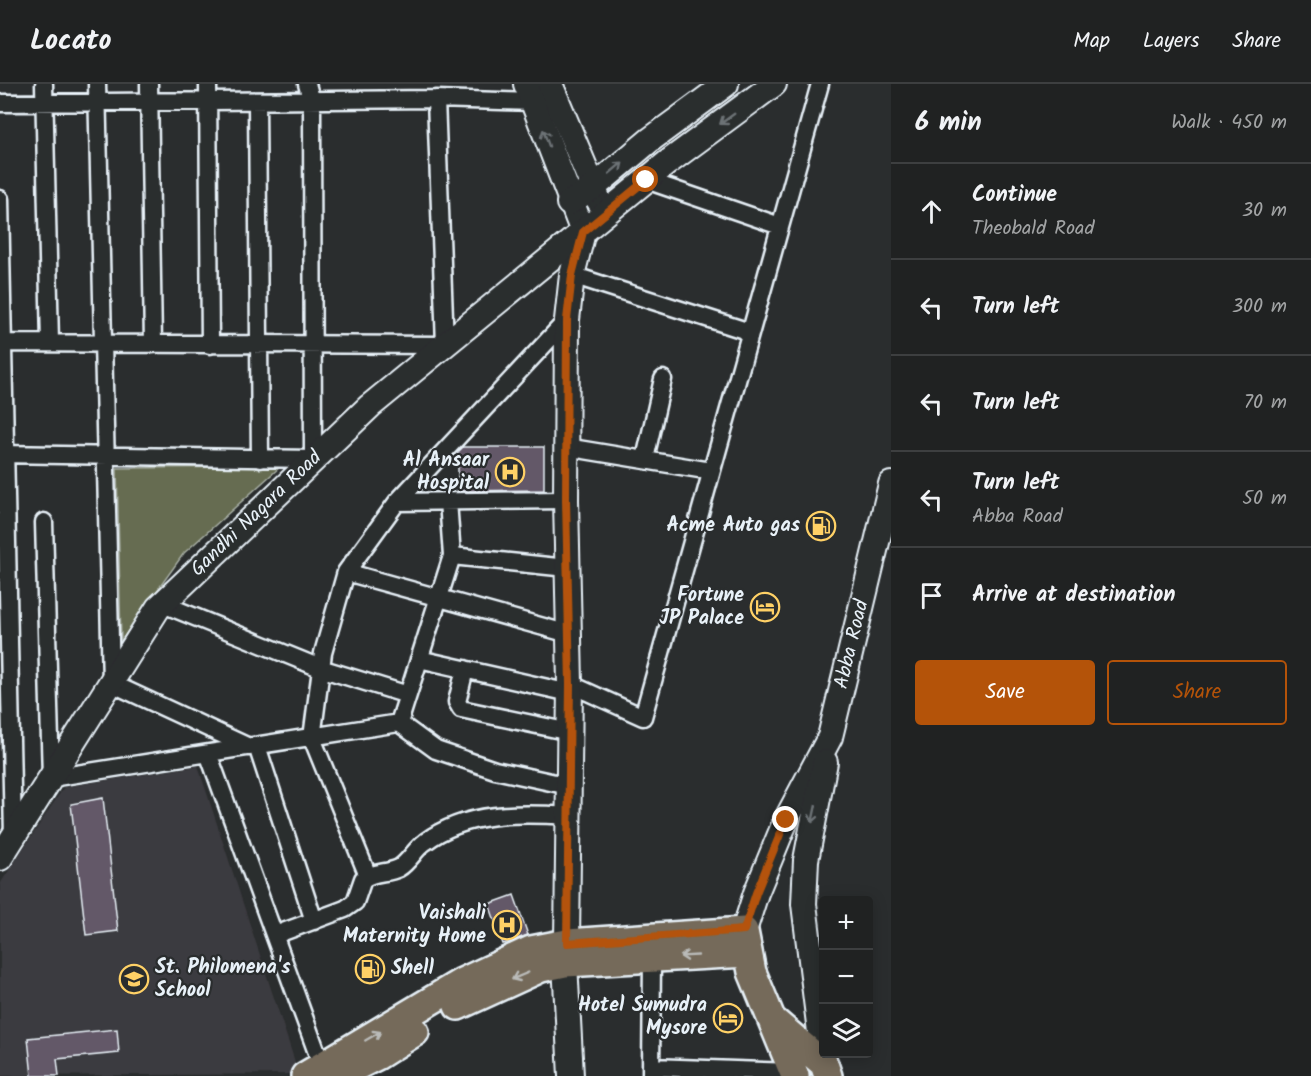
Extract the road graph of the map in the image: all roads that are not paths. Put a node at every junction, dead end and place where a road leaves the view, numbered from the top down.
1 (44, 84) edge
2 (97, 84) edge
3 (149, 84) edge
4 (208, 84) edge
5 (307, 84) edge
6 (550, 84) edge
7 (726, 84) edge
8 (774, 84) edge
9 (820, 84) edge
10 (529, 93) edge
11 (436, 99) junction
12 (208, 101) junction
13 (256, 101) junction
14 (98, 102) junction
15 (149, 102) junction
16 (312, 102) junction
17 (0, 103) edge
18 (44, 103) junction
19 (646, 180) junction
20 (594, 187) junction
21 (0, 199) edge
22 (569, 203) junction
23 (604, 214) junction
24 (780, 226) junction
25 (0, 227) edge
26 (583, 232) junction
27 (572, 275) junction
28 (1, 286) edge
29 (567, 320) junction
30 (750, 332) junction
31 (103, 342) junction
32 (1, 343) edge
33 (50, 343) junction
34 (153, 344) junction
35 (210, 345) junction
36 (445, 345) junction
37 (260, 346) junction
38 (312, 346) junction
39 (663, 379) dead end
40 (2, 397) edge
41 (566, 447) junction
42 (3, 454) edge
43 (106, 456) junction
44 (260, 459) junction
45 (313, 459) junction
46 (645, 459) junction
47 (711, 471) junction
48 (891, 484) edge
49 (566, 500) junction
50 (448, 501) junction
51 (397, 502) junction
52 (3, 503) edge
53 (44, 522) dead end
54 (452, 556) junction
55 (4, 557) edge
56 (567, 568) junction
57 (346, 572) junction
58 (438, 597) junction
59 (163, 604) junction
60 (4, 608) edge
61 (569, 634) junction
62 (419, 659) junction
63 (5, 664) edge
64 (321, 668) junction
65 (465, 669) junction
66 (111, 683) junction
67 (570, 688) junction
68 (408, 695) junction
69 (5, 719) edge
70 (399, 723) junction
71 (570, 732) junction
72 (830, 737) junction
73 (312, 738) junction
74 (253, 746) junction
75 (208, 753) junction
76 (6, 776) edge
77 (51, 778) junction
78 (569, 786) junction
79 (569, 816) junction
80 (13, 838) junction
81 (0, 858) edge
82 (368, 876) junction
83 (314, 921) junction
84 (275, 935) junction
85 (746, 942) junction
86 (566, 953) junction
87 (652, 958) junction
88 (772, 1020) junction
89 (826, 1070) edge
90 (651, 1071) edge
91 (333, 1073) edge
92 (794, 1074) edge
93 (571, 1076) edge

1 - 18 street
2 - 14 street
3 - 15 street
4 - 12 street
5 - 16 street
6 - 20 main road
20 -> 7 main road
8 -> 19 main road, Gandhi Nagara Road
9 - 24 street
10 - 11 street
22 -> 10 main road
11 - 16 street
11 - 36 street
12 - 13 street
12 - 15 street
12 - 35 street
13 - 16 street
13 - 37 street
14 - 15 street
14 - 18 street
14 - 31 street
15 - 34 street
16 - 38 street
17 - 18 street
18 - 33 street
19 - 23 main road, Gandhi Nagara Road
19 - 24 street
20 - 22 main road
20 - 23 main road
21 - 25 street
22 - 26 main road
23 - 26 main road, Gandhi Nagara Road
24 - 30 street
25 - 28 street
26 - 27 main road
26 - 36 main road, Gandhi Nagara Road
27 - 29 main road
27 - 30 street
28 - 32 street
29 - 41 main road
29 - 51 street
30 - 47 street
31 - 33 street
31 - 34 street
31 - 43 street
32 - 33 street
32 - 40 street
34 - 35 street
35 - 37 street
36 - 38 street
36 - 45 main road, Gandhi Nagara Road
37 - 38 street
37 - 44 street
38 - 45 street
39 - 46 street
40 - 42 street
41 - 46 street
41 - 49 main road
42 - 43 street
42 - 52 street
43 - 44 street
43 - 66 street
44 - 45 street
45 - 59 main road, Gandhi Nagara Road
46 - 47 street
47 - 67 street
48 - 72 main road, Abba Road
49 - 50 street
49 - 56 main road
50 - 51 street
50 - 54 street
51 - 57 street
52 - 55 street
53 - 77 street
54 - 56 street
54 - 58 street
55 - 60 street
56 - 61 main road
57 - 58 street
57 - 64 street
58 - 61 street
58 - 62 street
59 - 64 street
59 - 66 main road, Gandhi Nagara Road
60 - 63 street
61 - 67 main road
62 - 65 street
62 - 68 street
63 - 69 street
64 - 68 street
64 - 73 street
65 - 67 street
65 - 71 street
66 - 74 street
66 - 77 main road, Gandhi Nagara Road
67 - 71 main road
68 - 70 street
69 - 76 street
70 - 73 street
70 - 78 street
71 - 78 main road
72 - 85 main road, Abba Road
72 -> 89 main road, Abba Road
73 - 74 street
73 - 82 street
74 - 75 street
74 - 83 street
75 - 77 street
75 - 84 street
76 - 80 street
77 - 80 main road, Gandhi Nagara Road
78 - 79 main road
79 - 82 street
79 - 86 main road
80 - 81 main road, Gandhi Nagara Road
82 - 83 street
83 - 84 street
84 - 91 street
85 - 86 main road
85 -> 87 main road
85 - 88 main road
86 - 87 main road
86 - 91 main road
86 - 93 main road
87 - 90 street
88 - 89 main road
88 - 92 main road
90 - 92 street

